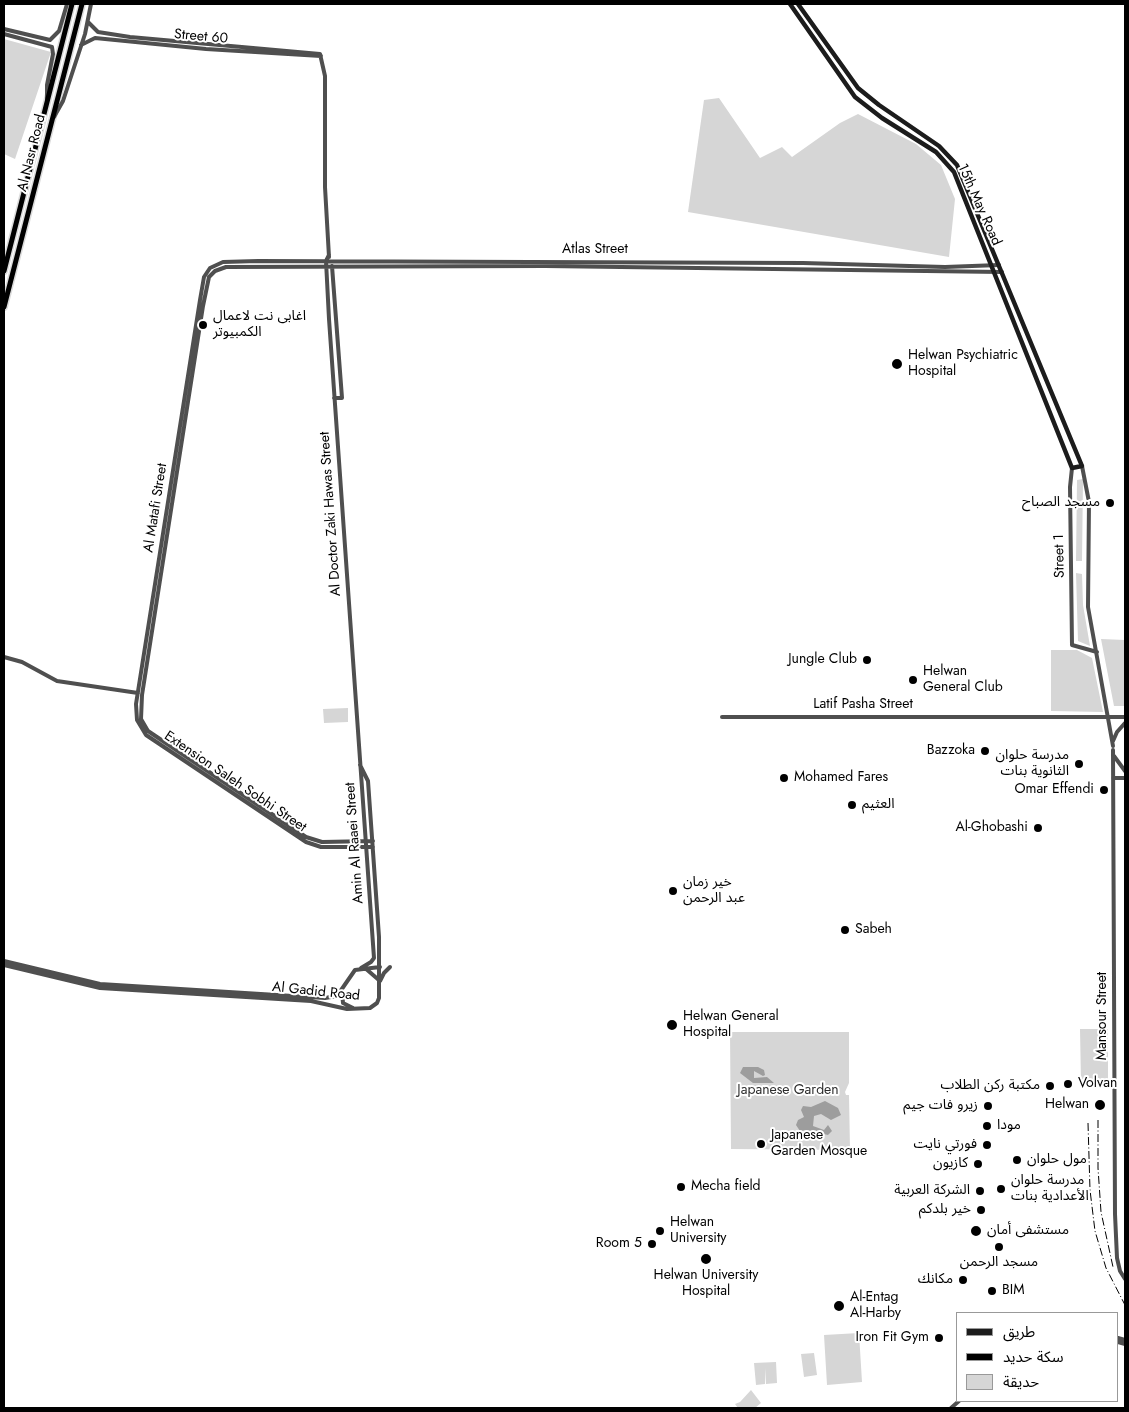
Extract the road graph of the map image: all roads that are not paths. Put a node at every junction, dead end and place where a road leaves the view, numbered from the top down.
1 (67, 4) edge
2 (72, 4) edge
3 (82, 4) edge
4 (91, 4) edge
5 (790, 4) edge
6 (798, 4) edge
7 (88, 22) junction
8 (4, 29) edge
9 (4, 34) edge
10 (130, 39) junction
11 (81, 45) junction
12 (48, 100) junction
13 (52, 121) junction
14 (941, 148) junction
15 (936, 152) junction
16 (12, 240) junction
17 (21, 243) junction
18 (9, 250) junction
19 (18, 253) junction
20 (329, 264) junction
21 (424, 264) junction
22 (996, 265) junction
23 (4, 271) edge
24 (999, 272) junction
25 (205, 283) junction
26 (4, 307) edge
27 (334, 398) junction
28 (1082, 466) junction
29 (1072, 468) junction
30 (1097, 652) junction
31 (4, 657) edge
32 (138, 694) junction
33 (722, 717) dead end
34 (1109, 717) junction
35 (1125, 717) edge
36 (1125, 723) edge
37 (147, 733) junction
38 (1113, 748) junction
39 (360, 765) junction
40 (1125, 771) edge
41 (1113, 778) junction
42 (1125, 778) edge
43 (366, 844) junction
44 (373, 844) junction
45 (4, 961) edge
46 (4, 965) edge
47 (380, 967) junction
48 (390, 967) dead end
49 (362, 968) junction
50 (380, 981) junction
51 (342, 991) junction
52 (358, 1010) junction
53 (1125, 1279) edge

1 - 8 street
2 - 12 highway, Al Nasr Road
3 - 13 highway, Al Nasr Road
4 - 7 street
5 - 15 main road, 15th May Road
6 - 14 main road, 15th May Road
7 - 10 street, Street 60
7 - 11 street
9 - 12 street
10 - 11 street, Street 60
10 - 20 street, Street 60
11 - 13 street
12 - 16 highway, Al Nasr Road
13 - 17 highway, Al Nasr Road
14 - 15 main road
14 - 22 main road, 15th May Road
15 - 22 main road, 15th May Road
16 - 17 highway
16 - 18 highway, Al Nasr Road
17 - 19 highway, Al Nasr Road
18 - 19 highway
18 - 23 highway, Al Nasr Road
19 - 26 highway, Al Nasr Road
20 - 21 street, Atlas Street
20 - 25 street, Atlas Street
20 - 27 street, Al Doctor Zaki Hawas Street
20 - 27 street
21 - 22 street, Atlas Street
21 - 24 street, Atlas Street
22 - 24 main road, 15th May Road
24 - 28 main road, 15th May Road
24 - 29 main road, 15th May Road
25 - 32 street, Al Matafi Street
25 - 37 street, Al Matafi Street
27 - 39 street, Al Doctor Zaki Hawas Street
28 - 29 main road
28 - 30 street, Mansour Street
29 - 30 street, Street 1
30 - 34 street, Mansour Street
31 - 32 street
32 - 37 street, Al Matafi Street
33 - 34 street, Latif Pasha Street
34 - 35 street, Latif Pasha Street
34 - 38 street, Mansour Street
36 - 38 street
37 - 43 street, Extension Saleh Sobhi Street
38 - 40 street
38 - 41 street, Mansour Street
39 - 43 street, Amin Al Raaei Street
39 - 44 street, Amin Al Raaei Street
41 - 42 street
41 - 53 street, Mansour Street
43 - 44 street, Extension Saleh Sobhi Street
43 - 49 street, Amin Al Raaei Street
44 - 47 street, Amin Al Raaei Street
45 - 51 street, Al Gadid Road
46 - 52 street, Al Gadid Road
47 - 49 street
47 - 50 street, Al Gadid Road
48 - 50 street
49 - 50 street
49 - 51 street, Al Gadid Road
50 - 52 street, Al Gadid Road
51 - 52 street

